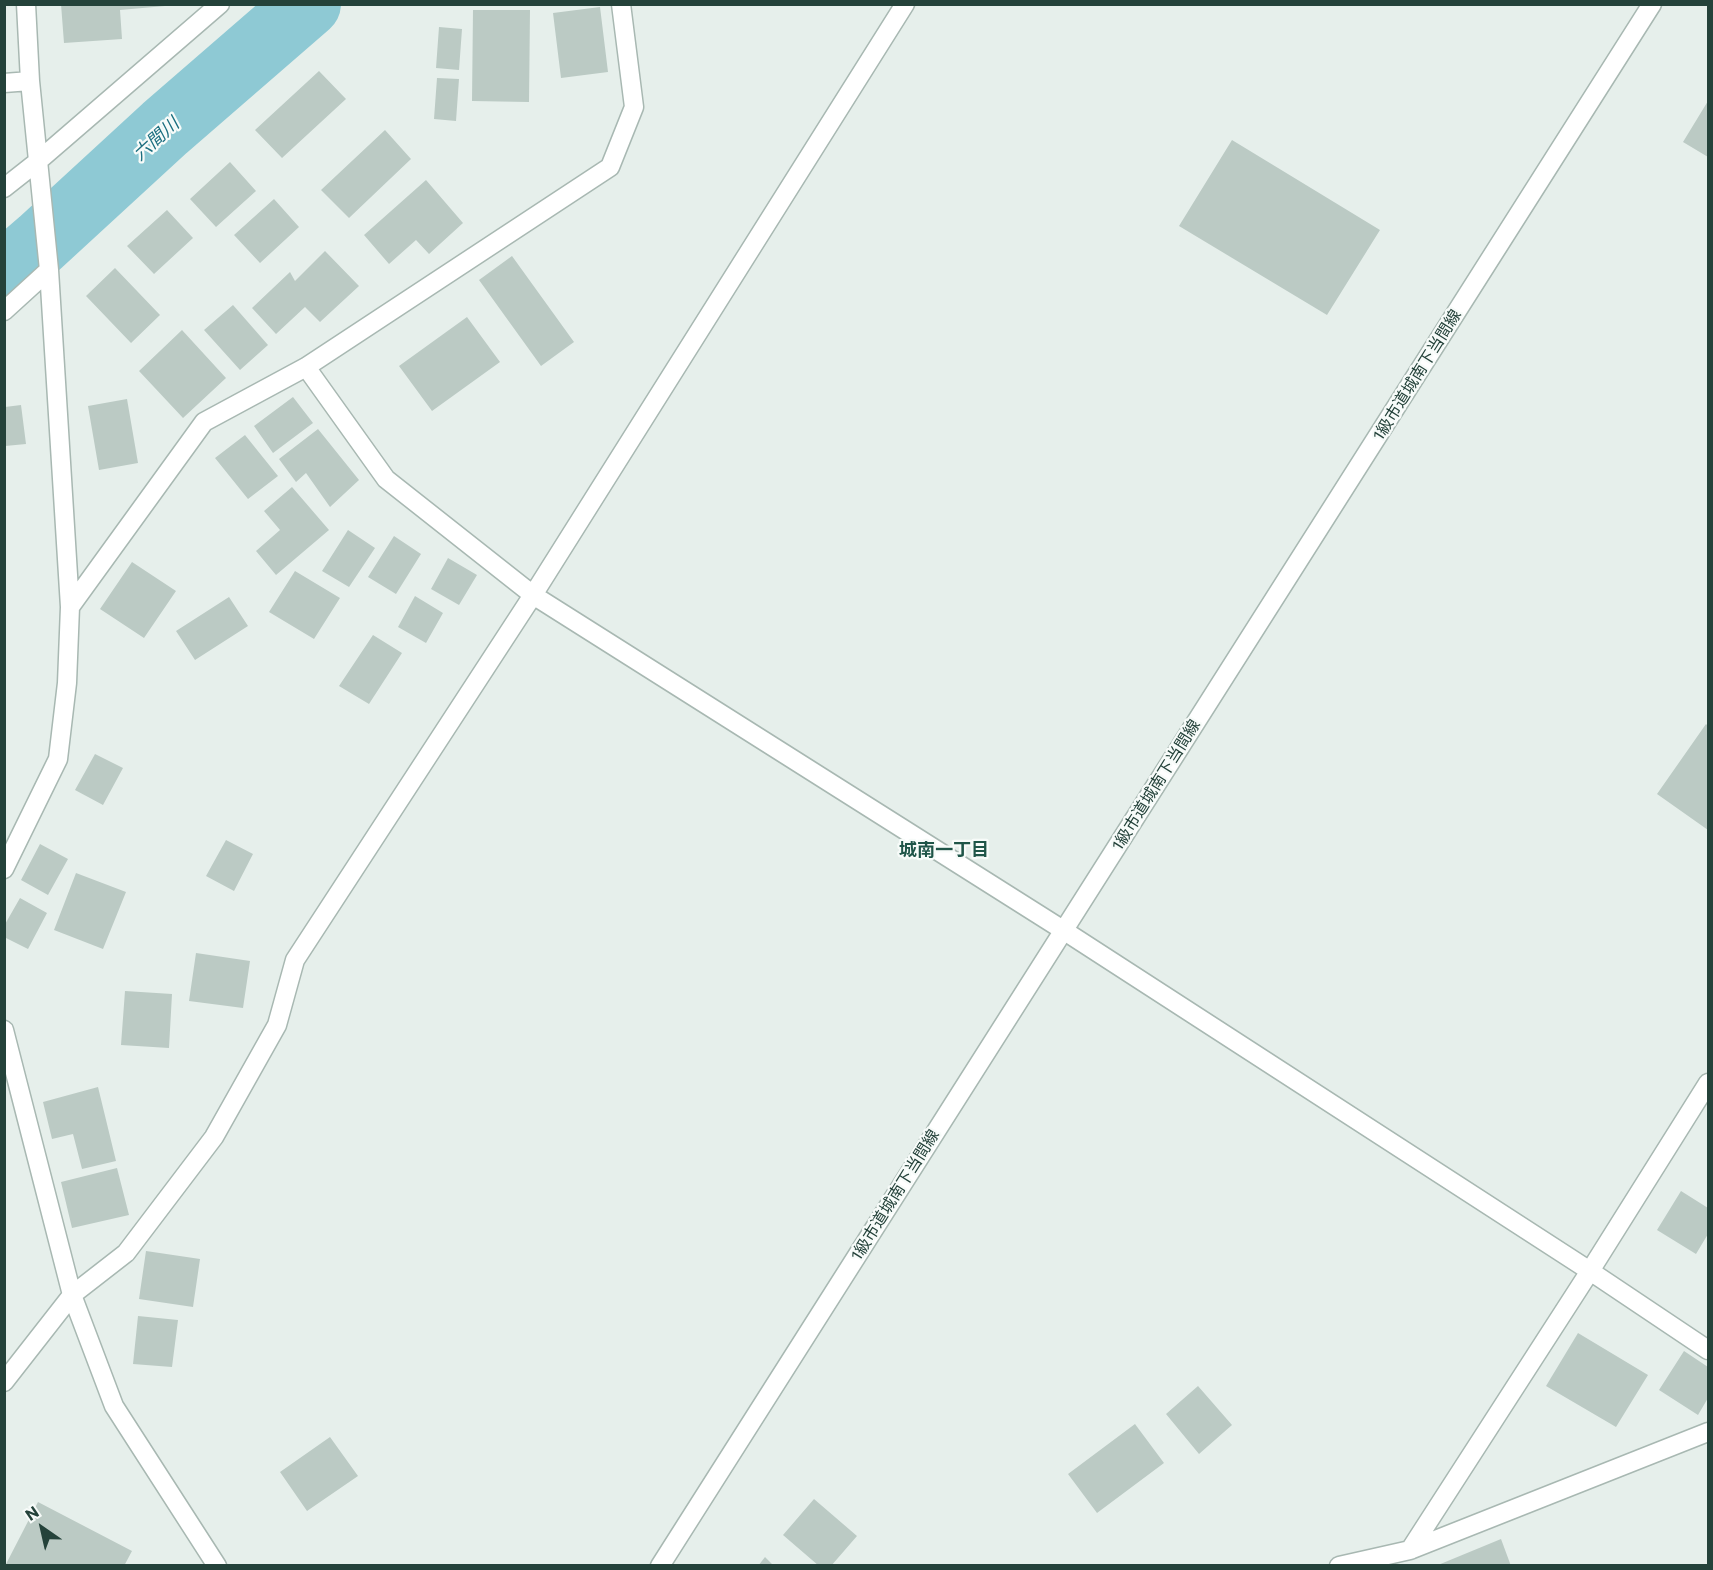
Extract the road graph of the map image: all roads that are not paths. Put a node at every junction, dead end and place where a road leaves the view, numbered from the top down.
1 (26, 4) edge
2 (220, 4) edge
3 (621, 4) edge
4 (905, 4) edge
5 (1652, 4) edge
6 (30, 81) junction
7 (4, 83) edge
8 (37, 162) junction
9 (4, 188) edge
10 (49, 270) junction
11 (4, 311) edge
12 (306, 367) junction
13 (533, 595) junction
14 (70, 607) junction
15 (4, 869) edge
16 (1063, 930) junction
17 (4, 1030) edge
18 (1708, 1083) edge
19 (1590, 1271) junction
20 (72, 1295) junction
21 (1708, 1350) edge
22 (4, 1382) edge
23 (1708, 1432) edge
24 (1410, 1550) junction
25 (217, 1566) edge
26 (660, 1566) edge
27 (1339, 1566) edge

1 - 6 street
2 - 8 street
3 - 12 street
4 - 13 street
5 - 16 street, 1級市道城南下当間線
6 - 7 street
6 - 8 street
8 - 9 street
8 - 10 street
10 - 11 street
10 - 14 street
12 - 13 street
12 - 14 street
13 - 16 street
13 - 20 street
14 - 15 street
16 - 19 street
16 - 26 street, 1級市道城南下当間線
17 - 20 street
18 - 19 street
19 - 21 street
19 - 24 street
20 - 22 street
20 - 25 street
23 - 24 street
24 - 27 street

